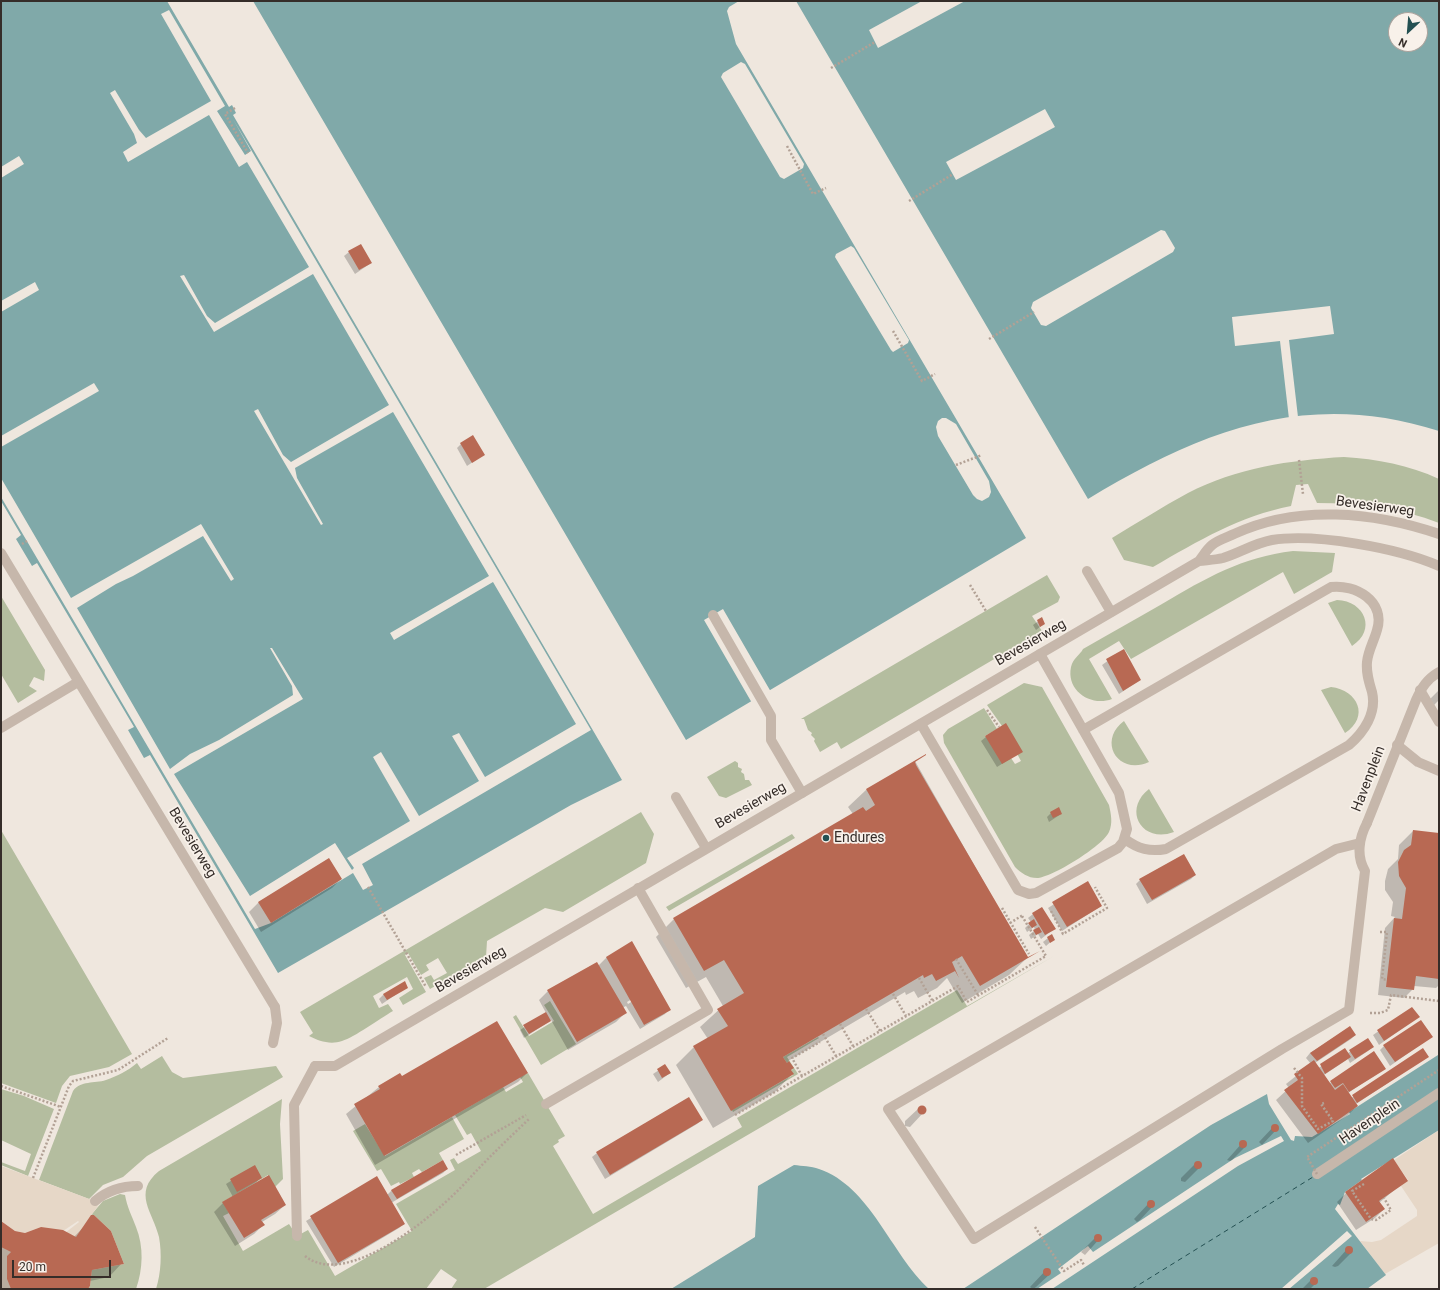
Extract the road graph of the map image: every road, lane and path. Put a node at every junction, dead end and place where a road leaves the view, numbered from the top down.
1 (875, 42) dead end
2 (831, 68) dead end
3 (235, 108) dead end
4 (787, 146) dead end
5 (248, 153) dead end
6 (953, 174) dead end
7 (826, 188) dead end
8 (909, 201) dead end
9 (1034, 312) dead end
10 (893, 331) dead end
11 (989, 339) dead end
12 (934, 374) dead end
13 (982, 456) dead end
14 (1299, 460) dead end
15 (956, 466) dead end
16 (1302, 485) dead end
17 (1439, 534) edge
18 (27, 541) dead end
19 (22, 543) dead end
20 (1, 553) edge
21 (1199, 561) junction
22 (1439, 566) edge
23 (1087, 571) dead end
24 (970, 585) dead end
25 (986, 611) dead end
26 (1111, 612) junction
27 (713, 615) dead end
28 (1040, 654) junction
29 (1439, 672) edge
30 (78, 682) junction
31 (1420, 690) junction
32 (990, 714) dead end
33 (1439, 722) edge
34 (921, 724) junction
35 (1, 728) edge
36 (999, 728) dead end
37 (1084, 730) junction
38 (1397, 745) junction
39 (1439, 771) edge
40 (802, 793) junction
41 (676, 797) dead end
42 (1125, 839) junction
43 (1360, 843) junction
44 (706, 848) junction
45 (1083, 868) junction
46 (368, 887) dead end
47 (638, 888) junction
48 (1039, 891) junction
49 (1009, 923) dead end
50 (956, 959) dead end
51 (416, 969) dead end
52 (919, 978) dead end
53 (893, 994) dead end
54 (978, 995) junction
55 (932, 1000) junction
56 (1439, 1001) edge
57 (866, 1009) dead end
58 (1349, 1010) junction
59 (906, 1016) junction
60 (840, 1024) dead end
61 (880, 1031) junction
62 (823, 1034) dead end
63 (168, 1038) dead end
64 (820, 1042) dead end
65 (273, 1043) dead end
66 (853, 1046) junction
67 (836, 1056) junction
68 (1439, 1070) edge
69 (1298, 1072) dead end
70 (802, 1076) junction
71 (1, 1086) edge
72 (1439, 1093) edge
73 (1324, 1103) dead end
74 (546, 1104) junction
75 (61, 1107) junction
76 (735, 1115) dead end
77 (456, 1155) dead end
78 (1317, 1174) joint
79 (33, 1178) dead end
80 (1364, 1184) dead end
81 (138, 1186) dead end
82 (1384, 1198) dead end
83 (95, 1201) dead end
84 (438, 1214) dead end
85 (1039, 1232) dead end
86 (297, 1236) joint
87 (309, 1262) dead end
88 (1084, 1265) dead end

1 - 2 path
3 - 5 path
4 - 7 path
6 - 8 path
9 - 11 path
10 - 12 path
13 - 15 path
14 - 16 path
17 - 21 street, Bevesierweg
18 - 19 path
20 - 30 street, Bevesierweg
21 - 22 street, Bevesierweg
21 - 26 street, Bevesierweg
23 - 26 street
24 - 25 path
26 - 28 street, Bevesierweg
27 - 40 street
28 - 34 street, Bevesierweg
28 - 37 street
29 - 31 street, Havenplein
30 - 35 street
30 - 65 street, Bevesierweg
31 - 33 street
31 - 38 street, Havenplein
32 - 36 path
34 - 40 street, Bevesierweg
34 - 48 street
37 - 42 street
37 - 42 street
38 - 39 street, Havenplein
38 - 43 street, Havenplein
40 - 44 street, Bevesierweg
41 - 44 street
42 - 45 street
43 - 58 street
43 - 58 street
44 - 47 street, Bevesierweg
45 - 48 street
45 - 48 path
46 - 51 path
47 - 74 street
47 - 86 street, Bevesierweg
49 - 54 path
50 - 54 path
52 - 55 path
53 - 59 path
54 - 55 path
55 - 59 path
56 - 58 path
57 - 61 path
59 - 61 path
60 - 66 path
61 - 66 path
62 - 67 path
63 - 75 path
64 - 70 path
66 - 67 path
67 - 70 path
68 - 78 path, bridge
69 - 73 path
70 - 76 path
71 - 75 path
72 - 78 street, Havenplein
74 - 77 path
74 - 84 path
75 - 79 path
80 - 82 path
81 - 83 street
85 - 88 path
86 - 87 path

